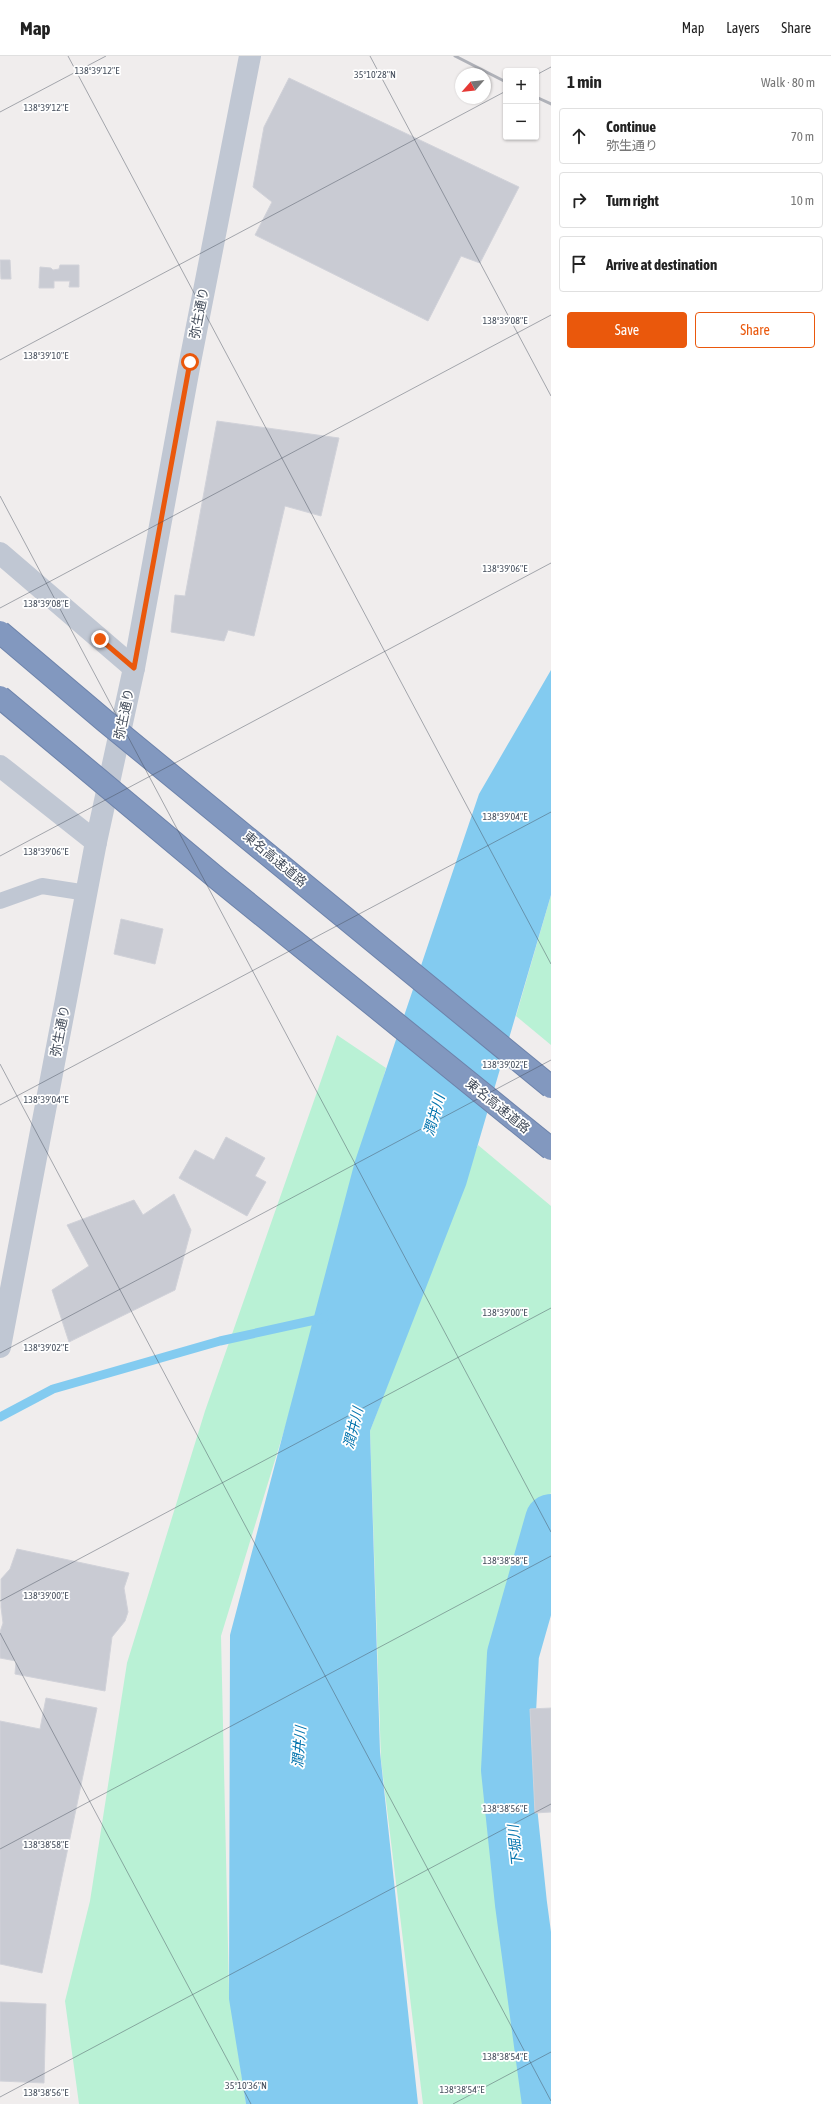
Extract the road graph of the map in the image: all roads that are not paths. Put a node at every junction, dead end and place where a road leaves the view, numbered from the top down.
1 (250, 56) edge
2 (0, 553) edge
3 (0, 632) edge
4 (134, 668) junction
5 (0, 697) edge
6 (0, 766) edge
7 (96, 842) junction
8 (87, 893) junction
9 (0, 901) edge
10 (551, 1087) edge
11 (551, 1149) edge
12 (0, 1347) edge

1 - 4 street, 弥生通り
2 - 4 street
3 - 10 highway, 東名高速道路, bridge
4 - 7 street, 弥生通り
5 - 11 highway, 東名高速道路, bridge
6 - 7 street
7 - 8 street, 弥生通り
8 - 9 lane
8 - 12 street, 弥生通り

